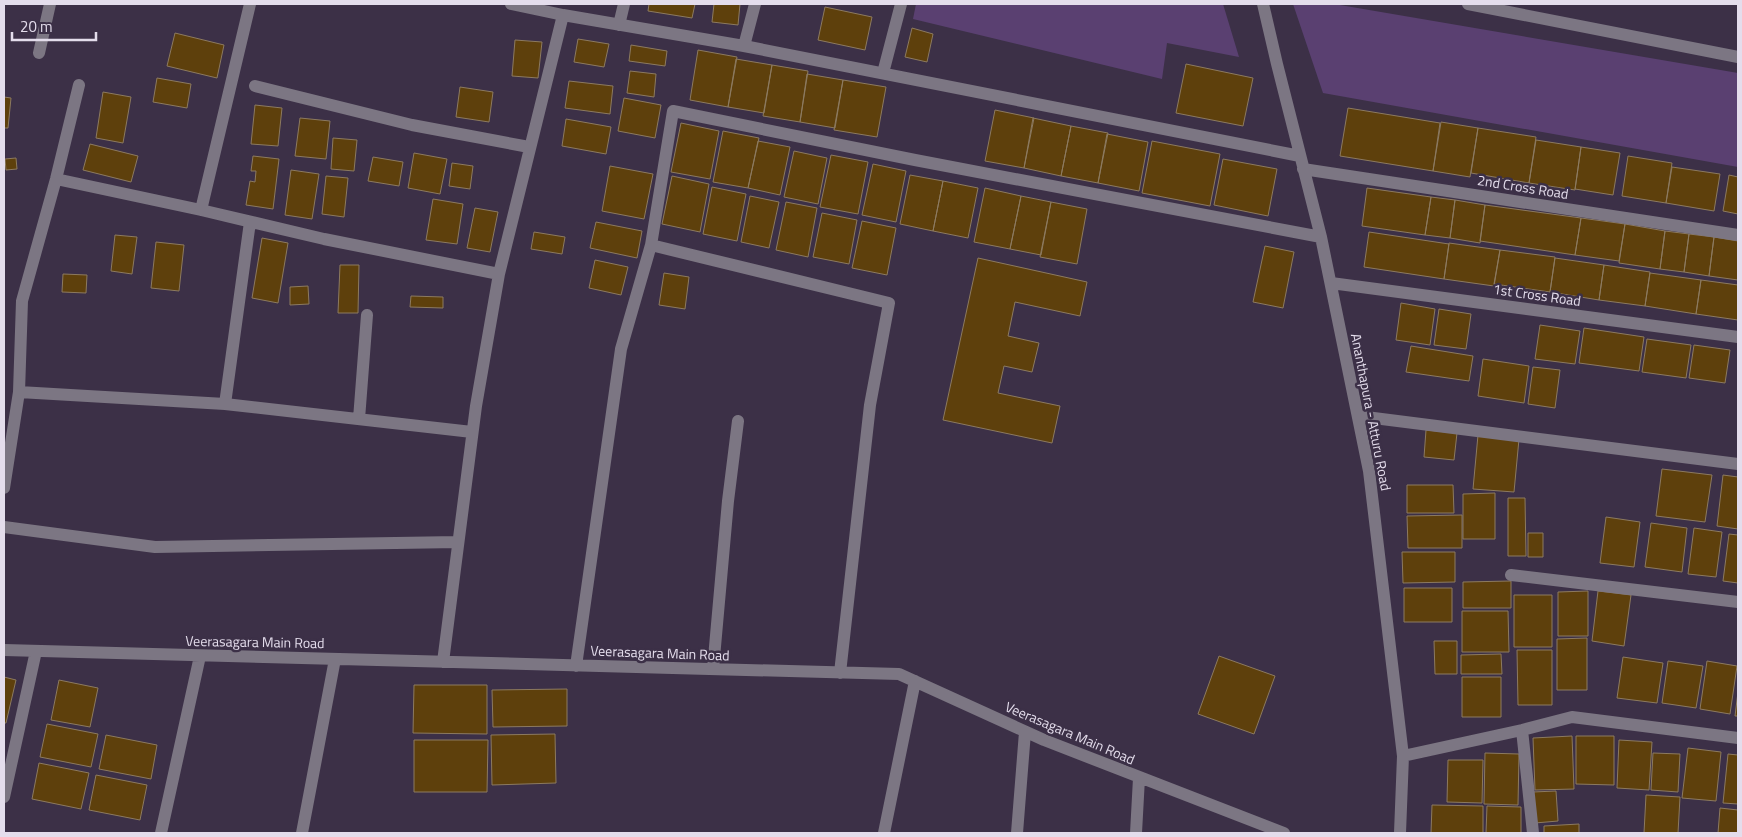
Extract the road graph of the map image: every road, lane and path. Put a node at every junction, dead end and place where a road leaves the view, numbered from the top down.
1 (50, 4) edge
2 (250, 4) edge
3 (511, 4) edge
4 (624, 4) edge
5 (755, 4) edge
6 (901, 4) edge
7 (1263, 4) edge
8 (1468, 4) edge
9 (563, 15) junction
10 (619, 25) junction
11 (744, 46) junction
12 (40, 53) dead end
13 (1738, 57) edge
14 (883, 73) junction
15 (79, 85) dead end
16 (256, 86) dead end
17 (529, 147) junction
18 (1302, 162) junction
19 (56, 179) junction
20 (201, 210) junction
21 (250, 222) junction
22 (1738, 235) edge
23 (1321, 237) junction
24 (651, 245) junction
25 (499, 274) junction
26 (1331, 283) junction
27 (367, 315) dead end
28 (1738, 337) edge
29 (19, 392) junction
30 (225, 404) junction
31 (1358, 416) junction
32 (359, 419) junction
33 (738, 421) dead end
34 (472, 432) junction
35 (1738, 464) edge
36 (4, 488) edge
37 (4, 527) edge
38 (458, 542) junction
39 (1511, 575) dead end
40 (1738, 602) edge
41 (4, 650) edge
42 (36, 651) junction
43 (200, 656) junction
44 (335, 659) junction
45 (443, 662) junction
46 (576, 666) junction
47 (713, 669) junction
48 (840, 673) junction
49 (915, 681) junction
50 (1522, 730) junction
51 (1025, 732) junction
52 (1738, 738) edge
53 (1403, 756) junction
54 (1140, 778) junction
55 (4, 797) edge
56 (1270, 831) edge
57 (160, 833) edge
58 (302, 833) edge
59 (884, 833) edge
60 (1017, 833) edge
61 (1136, 833) edge
62 (1284, 833) edge
63 (1400, 833) edge
64 (1532, 833) edge

1 - 12 street
2 - 20 street
3 - 9 street, 2nd Cross Road
4 - 10 street
5 - 11 street
6 - 14 street
7 - 18 street, Ananthapura - Atturu Road
8 - 13 street
9 - 10 street, 2nd Cross Road
9 - 17 street
10 - 11 street, 2nd Cross Road
11 - 14 street, 2nd Cross Road
14 - 18 street, 2nd Cross Road
15 - 19 street
16 - 17 street
17 - 25 street
18 - 22 street, 2nd Cross Road
18 - 23 street, Ananthapura - Atturu Road
19 - 20 street
19 - 29 street
20 - 21 street
21 - 25 street
21 - 30 street
23 - 24 street
23 - 26 street, Ananthapura - Atturu Road
24 - 46 street
24 - 48 street
25 - 34 street
26 - 28 street, 1st Cross Road
26 - 31 street, Ananthapura - Atturu Road
27 - 32 street
29 - 30 street
29 - 36 street
30 - 32 street
31 - 35 street
31 - 53 street, Ananthapura - Atturu Road
32 - 34 street
33 - 47 street
34 - 38 street
37 - 38 street
38 - 45 street
39 - 40 street
41 - 42 street, Veerasagara Main Road
42 - 43 street, Veerasagara Main Road
42 - 55 street
43 - 44 street, Veerasagara Main Road
43 - 57 street
44 - 45 street, Veerasagara Main Road
44 - 58 street
45 - 46 street, Veerasagara Main Road
46 - 47 street, Veerasagara Main Road
47 - 48 street, Veerasagara Main Road
48 - 49 street, Veerasagara Main Road
49 - 51 street, Veerasagara Main Road
49 - 59 street
50 - 52 street
50 - 53 street
50 - 64 street
51 - 54 street, Veerasagara Main Road
51 - 60 street
53 - 63 street, Ananthapura - Atturu Road
54 - 56 street, Veerasagara Main Road
54 - 61 street
56 - 62 street, Veerasagara Main Road

